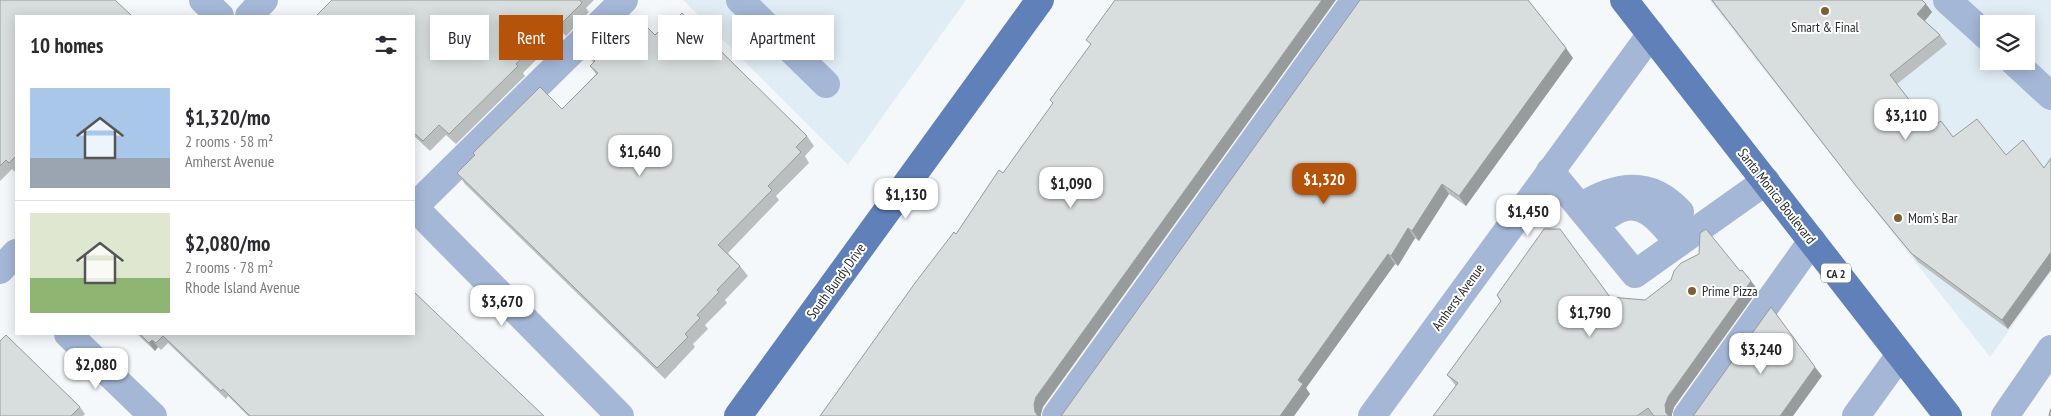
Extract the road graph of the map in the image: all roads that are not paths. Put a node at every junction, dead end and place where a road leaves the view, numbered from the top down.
1 (203, 0) edge
2 (264, 0) edge
3 (624, 0) edge
4 (740, 0) edge
5 (1040, 0) edge
6 (1355, 0) edge
7 (1624, 0) edge
8 (1947, 0) edge
9 (219, 15) edge
10 (249, 15) edge
11 (1980, 30) edge
12 (1651, 34) junction
13 (2023, 70) edge
14 (826, 84) dead end
15 (2051, 96) edge
16 (1550, 171) junction
17 (1766, 181) junction
18 (415, 206) edge
19 (1580, 207) junction
20 (415, 208) edge
21 (1680, 212) dead end
22 (1609, 215) dead end
23 (1812, 241) junction
24 (1678, 243) junction
25 (69, 335) edge
26 (2051, 349) edge
27 (1900, 355) junction
28 (154, 416) edge
29 (620, 416) edge
30 (738, 416) edge
31 (1056, 416) edge
32 (1372, 416) edge
33 (1687, 416) edge
34 (1856, 416) edge
35 (1948, 416) edge
36 (2005, 416) edge

1 - 9 street
2 - 10 street
3 - 18 street
4 - 14 street
5 - 30 main road, South Bundy Drive
6 - 31 street
7 - 12 main road, Santa Monica Boulevard / CA 2
8 - 11 street
12 - 16 street, Amherst Avenue
12 - 17 main road, Santa Monica Boulevard / CA 2
13 - 15 street
16 - 19 street
16 - 32 street, Amherst Avenue
17 - 23 main road, Santa Monica Boulevard / CA 2
17 - 24 street
19 - 21 street
19 - 24 street
20 - 29 street
22 - 24 street
23 - 27 main road, Santa Monica Boulevard / CA 2
23 - 33 street
25 - 28 street
26 - 36 street
27 - 34 street
27 - 35 main road, Santa Monica Boulevard / CA 2

